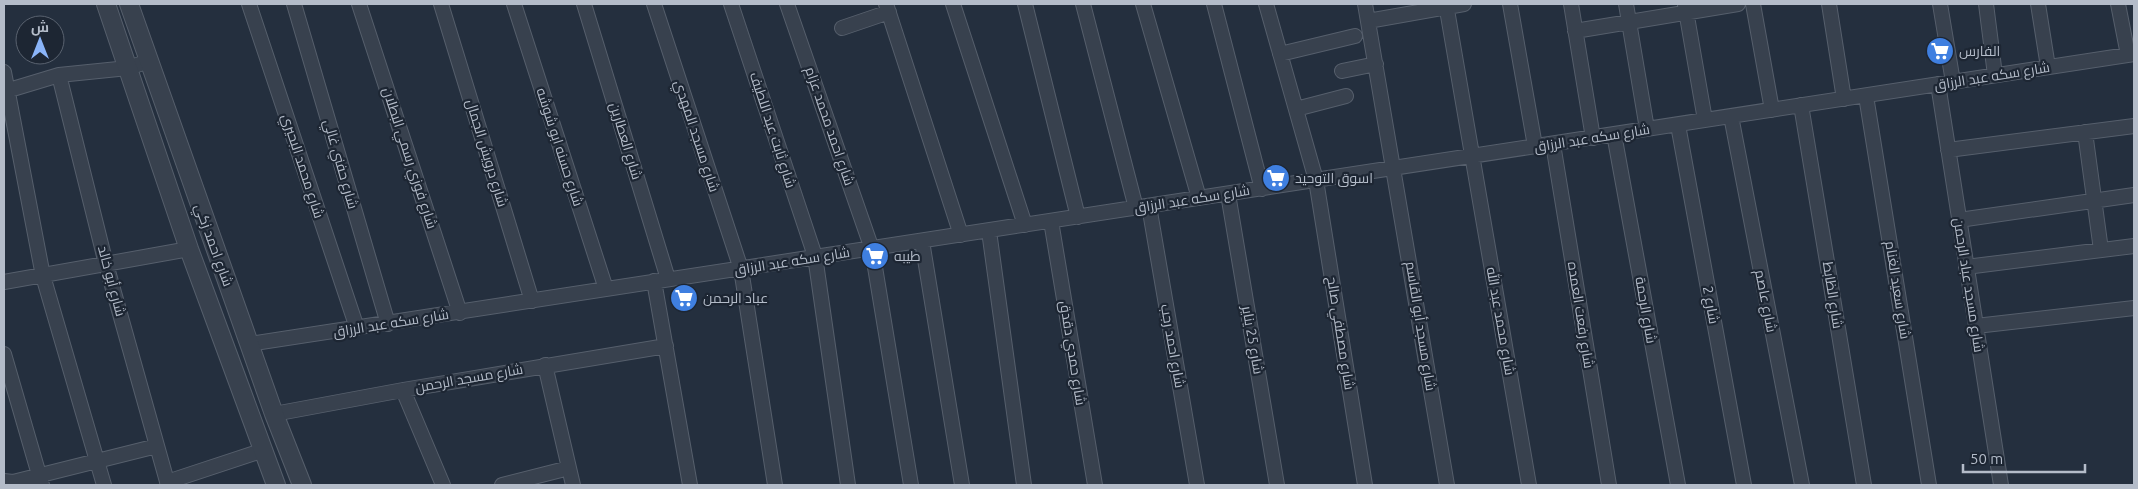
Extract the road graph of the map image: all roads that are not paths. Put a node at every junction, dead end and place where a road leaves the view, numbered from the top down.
1 (106, 4) edge
2 (128, 4) edge
3 (249, 4) edge
4 (294, 4) edge
5 (359, 4) edge
6 (441, 4) edge
7 (514, 4) edge
8 (584, 4) edge
9 (654, 4) edge
10 (731, 4) edge
11 (787, 4) edge
12 (953, 4) edge
13 (1025, 4) edge
14 (1083, 4) edge
15 (1143, 4) edge
16 (1214, 4) edge
17 (1266, 4) edge
18 (1365, 4) edge
19 (1464, 4) edge
20 (1510, 4) edge
21 (1571, 4) edge
22 (1626, 4) edge
23 (1738, 4) edge
24 (1753, 4) edge
25 (1829, 4) edge
26 (1940, 4) edge
27 (1986, 4) edge
28 (2038, 4) edge
29 (2118, 4) edge
30 (1446, 5) edge
31 (888, 8) edge
32 (1686, 8) edge
33 (1368, 21) junction
34 (1629, 22) junction
35 (842, 28) dead end
36 (1575, 31) junction
37 (1356, 36) dead end
38 (1280, 54) junction
39 (2131, 54) edge
40 (149, 61) junction
41 (1376, 64) junction
42 (2048, 67) junction
43 (128, 68) junction
44 (1342, 71) dead end
45 (4, 72) edge
46 (59, 76) junction
47 (1995, 76) junction
48 (1953, 82) junction
49 (1938, 84) junction
50 (6, 91) junction
51 (1346, 96) dead end
52 (1866, 96) junction
53 (1844, 99) junction
54 (1801, 105) junction
55 (1296, 109) junction
56 (1772, 110) junction
57 (1731, 116) junction
58 (1705, 120) junction
59 (1678, 124) junction
60 (2134, 126) edge
61 (1647, 129) junction
62 (2086, 132) junction
63 (1614, 134) junction
64 (1592, 138) junction
65 (1553, 144) junction
66 (1535, 146) junction
67 (1948, 150) junction
68 (1474, 156) junction
69 (1394, 168) junction
70 (1316, 180) junction
71 (1262, 189) junction
72 (1228, 194) junction
73 (2134, 195) edge
74 (1199, 198) junction
75 (2094, 201) junction
76 (1143, 207) junction
77 (1078, 217) junction
78 (1959, 220) junction
79 (1051, 221) junction
80 (1024, 225) junction
81 (989, 231) junction
82 (961, 235) junction
83 (922, 241) junction
84 (2134, 246) edge
85 (189, 249) junction
86 (872, 249) junction
87 (2101, 250) junction
88 (815, 256) junction
89 (106, 264) junction
90 (1966, 267) junction
91 (740, 269) junction
92 (43, 276) junction
93 (661, 280) junction
94 (4, 282) edge
95 (606, 289) junction
96 (532, 302) junction
97 (2134, 308) edge
98 (460, 312) junction
99 (388, 324) junction
100 (1976, 326) junction
101 (357, 328) junction
102 (249, 344) junction
103 (666, 346) junction
104 (4, 354) edge
105 (546, 365) junction
106 (404, 390) junction
107 (274, 414) junction
108 (157, 446) junction
109 (264, 450) junction
110 (97, 460) junction
111 (569, 468) junction
112 (4, 481) edge
113 (41, 481) edge
114 (168, 483) edge
115 (104, 485) edge
116 (276, 485) edge
117 (302, 485) edge
118 (443, 485) edge
119 (502, 485) edge
120 (573, 485) edge
121 (690, 485) edge
122 (775, 485) edge
123 (848, 485) edge
124 (911, 485) edge
125 (962, 485) edge
126 (1024, 485) edge
127 (1095, 485) edge
128 (1197, 485) edge
129 (1278, 485) edge
130 (1365, 485) edge
131 (1447, 485) edge
132 (1529, 485) edge
133 (1609, 485) edge
134 (1678, 485) edge
135 (1744, 485) edge
136 (1802, 485) edge
137 (1864, 485) edge
138 (1929, 485) edge
139 (2001, 485) edge

1 - 43 street, شارع احمد زكي
2 - 40 street, شارع احمد زكي
3 - 101 street, شارع محمد البحيري
4 - 99 street, شارع حفني غالي
5 - 98 street, شارع فوزي رسمي البطلان
6 - 96 street, شارع درويش الجمال
7 - 95 street, شارع حسنه ابو شوشه
8 - 93 street, شارع العطارين
9 - 91 street, شارع مسجد المهدي
10 - 88 street, شارع ثابت عبد اللطيف
11 - 86 street, شارع احمد محمد عزام
12 - 80 street
13 - 77 street
14 - 76 street, شارع احمد رجب
15 - 74 street
16 - 71 street
17 - 38 street, شارع مصطفي صالح
18 - 33 street, شارع مسجد أبو القاسم
19 - 30 street
20 - 66 street
21 - 36 street
22 - 34 street
23 - 32 street
24 - 56 street
25 - 53 street
26 - 48 street
27 - 47 street
28 - 42 street
29 - 39 street
30 - 33 street
30 - 68 street, شارع محمد عبد الله
31 - 35 street
31 - 82 street
32 - 34 street
32 - 58 street
33 - 41 street, شارع مسجد أبو القاسم
34 - 36 street
34 - 61 street
36 - 64 street
37 - 38 street
38 - 55 street, شارع مصطفي صالح
39 - 42 street, شارع سكه عبد الرزاق
40 - 43 street
40 - 102 street, شارع احمد زكي
41 - 44 street
41 - 69 street, شارع مسجد أبو القاسم
42 - 47 street, شارع سكه عبد الرزاق
43 - 46 street
43 - 85 street, شارع احمد زكي
45 - 50 street
46 - 50 street
46 - 89 street, شارع أبو خالد
47 - 48 street, شارع سكه عبد الرزاق
48 - 49 street, شارع سكه عبد الرزاق
49 - 52 street, شارع سكه عبد الرزاق
49 - 67 street, شارع مسجد عباد الرحمن
50 - 92 street
51 - 55 street
52 - 53 street, شارع سكه عبد الرزاق
52 - 138 street, شارع سعيد الغنام
53 - 54 street, شارع سكه عبد الرزاق
54 - 56 street, شارع سكه عبد الرزاق
54 - 137 street, شارع الظابط
55 - 70 street, شارع مصطفي صالح
56 - 57 street, شارع سكه عبد الرزاق
57 - 58 street, شارع سكه عبد الرزاق
57 - 136 street, شارع عاصم
58 - 59 street, شارع سكه عبد الرزاق
59 - 61 street, شارع سكه عبد الرزاق
59 - 135 street, شارع 2
60 - 62 street
61 - 63 street, شارع سكه عبد الرزاق
62 - 67 street
62 - 75 street
63 - 64 street, شارع سكه عبد الرزاق
63 - 134 street, شارع الرحمة
64 - 65 street, شارع سكه عبد الرزاق
65 - 66 street, شارع سكه عبد الرزاق
65 - 133 street, شارع رفعت العمده
66 - 68 street, شارع سكه عبد الرزاق
67 - 78 street, شارع مسجد عباد الرحمن
68 - 69 street, شارع سكه عبد الرزاق
68 - 132 street, شارع محمد عبد الله
69 - 70 street, شارع سكه عبد الرزاق
69 - 131 street, شارع مسجد أبو القاسم
70 - 71 street, شارع سكه عبد الرزاق
70 - 130 street, شارع مصطفي صالح
71 - 72 street, شارع سكه عبد الرزاق
72 - 74 street, شارع سكه عبد الرزاق
72 - 129 street, شارع 25 يناير
73 - 75 street
74 - 76 street, شارع سكه عبد الرزاق
75 - 78 street
75 - 87 street
76 - 77 street, شارع سكه عبد الرزاق
76 - 128 street, شارع احمد رجب
77 - 79 street, شارع سكه عبد الرزاق
78 - 90 street, شارع مسجد عباد الرحمن
79 - 80 street, شارع سكه عبد الرزاق
79 - 127 street, شارع حمدي دقدق
80 - 81 street, شارع سكه عبد الرزاق
81 - 82 street, شارع سكه عبد الرزاق
81 - 126 street
82 - 83 street, شارع سكه عبد الرزاق
83 - 86 street, شارع سكه عبد الرزاق
83 - 125 street
84 - 87 street
85 - 89 street
85 - 109 street, شارع احمد زكي
86 - 88 street, شارع سكه عبد الرزاق
86 - 124 street, شارع احمد محمد عزام
87 - 90 street
88 - 91 street, شارع سكه عبد الرزاق
88 - 123 street, شارع ثابت عبد اللطيف
89 - 92 street
89 - 108 street, شارع أبو خالد
90 - 100 street, شارع مسجد عباد الرحمن
91 - 93 street, شارع سكه عبد الرزاق
91 - 122 street, شارع مسجد المهدي
92 - 94 street
92 - 110 street
93 - 95 street, شارع سكه عبد الرزاق
93 - 103 street, شارع العطارين
95 - 96 street, شارع سكه عبد الرزاق
96 - 98 street, شارع سكه عبد الرزاق
97 - 100 street
98 - 99 street, شارع سكه عبد الرزاق
99 - 101 street, شارع سكه عبد الرزاق
100 - 139 street, شارع مسجد عباد الرحمن
101 - 102 street, شارع سكه عبد الرزاق
102 - 107 street, شارع احمد زكي
103 - 105 street, شارع مسجد الرحمن
103 - 121 street, شارع العطارين
104 - 113 street
105 - 106 street, شارع مسجد الرحمن
105 - 111 street
106 - 107 street, شارع مسجد الرحمن
106 - 118 street
107 - 117 street, شارع احمد زكي
108 - 110 street
108 - 114 street, شارع أبو خالد
109 - 114 street
109 - 116 street, شارع احمد زكي
110 - 113 street
110 - 115 street
111 - 119 street
111 - 120 street
112 - 113 street

